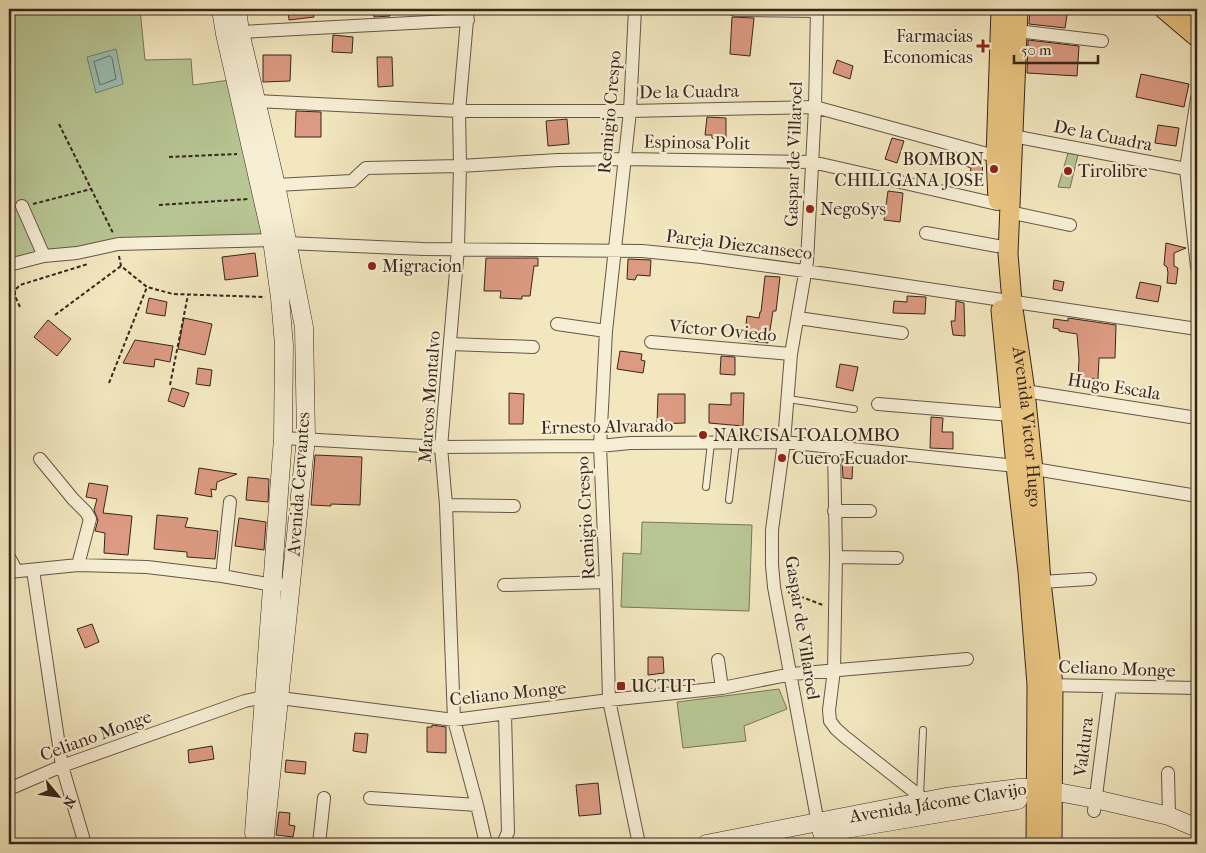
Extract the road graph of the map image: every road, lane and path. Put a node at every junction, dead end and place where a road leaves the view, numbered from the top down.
1 (221, 9) edge
2 (237, 9) edge
3 (635, 9) edge
4 (1164, 9) edge
5 (1189, 9) edge
6 (735, 10) edge
7 (817, 10) edge
8 (468, 14) edge
9 (1008, 14) edge
10 (1197, 16) edge
11 (240, 32) junction
12 (1197, 37) edge
13 (1102, 41) dead end
14 (1197, 98) edge
15 (249, 103) junction
16 (815, 107) junction
17 (459, 111) junction
18 (630, 111) junction
19 (1013, 136) junction
20 (252, 153) junction
21 (168, 157) dead end
22 (1004, 158) junction
23 (624, 159) junction
24 (812, 162) junction
25 (460, 166) junction
26 (1186, 169) junction
27 (276, 185) junction
28 (92, 189) dead end
29 (263, 198) junction
30 (160, 205) dead end
31 (22, 206) joint
32 (1003, 208) junction
33 (1070, 225) dead end
34 (926, 233) dead end
35 (280, 242) junction
36 (996, 246) junction
37 (458, 248) junction
38 (616, 250) junction
39 (44, 256) junction
40 (92, 263) dead end
41 (9, 265) edge
42 (121, 266) dead end
43 (1197, 267) edge
44 (806, 272) junction
45 (147, 288) dead end
46 (188, 295) dead end
47 (1006, 302) junction
48 (20, 307) dead end
49 (55, 315) dead end
50 (798, 318) junction
51 (557, 324) dead end
52 (606, 330) junction
53 (1197, 330) edge
54 (902, 333) dead end
55 (651, 342) dead end
56 (451, 344) junction
57 (533, 347) dead end
58 (791, 354) junction
59 (109, 383) dead end
60 (170, 385) dead end
61 (1025, 391) junction
62 (788, 399) junction
63 (878, 404) dead end
64 (854, 409) dead end
65 (1011, 416) junction
66 (1197, 418) edge
67 (283, 438) junction
68 (306, 438) junction
69 (736, 442) junction
70 (784, 442) junction
71 (711, 443) junction
72 (600, 446) junction
73 (441, 447) junction
74 (834, 448) junction
75 (40, 459) dead end
76 (1024, 468) junction
77 (706, 487) dead end
78 (1197, 496) edge
79 (729, 500) dead end
80 (230, 502) dead end
81 (446, 505) junction
82 (514, 506) dead end
83 (834, 511) junction
84 (870, 511) dead end
85 (9, 557) edge
86 (836, 558) junction
87 (898, 558) dead end
88 (78, 565) junction
89 (33, 570) junction
90 (12, 571) edge
91 (222, 576) junction
92 (1090, 579) dead end
93 (606, 582) junction
94 (1042, 582) junction
95 (291, 584) junction
96 (273, 585) junction
97 (504, 585) dead end
98 (774, 587) junction
99 (835, 610) junction
100 (966, 659) dead end
101 (718, 660) dead end
102 (834, 670) junction
103 (792, 674) junction
104 (1045, 685) junction
105 (1110, 687) junction
106 (722, 688) junction
107 (1197, 688) edge
108 (272, 698) junction
109 (609, 700) junction
110 (505, 714) junction
111 (454, 720) junction
112 (923, 730) dead end
113 (62, 766) junction
114 (1168, 773) dead end
115 (9, 789) edge
116 (1045, 795) junction
117 (324, 798) dead end
118 (370, 798) dead end
119 (923, 798) junction
120 (477, 805) junction
121 (1095, 805) junction
122 (1169, 816) junction
123 (819, 827) junction
124 (1197, 828) edge
125 (1197, 841) edge
126 (85, 844) edge
127 (254, 844) edge
128 (264, 844) edge
129 (319, 844) edge
130 (486, 844) edge
131 (503, 844) edge
132 (640, 844) edge
133 (706, 844) edge
134 (766, 844) edge
135 (1036, 844) edge
136 (1052, 844) edge

1 - 15 street, Avenida Cervantes
2 - 11 street, Avenida Cervantes
3 - 18 street, Remigio Crespo
4 - 12 main road
5 - 10 main road
6 - 7 street
7 - 16 street, Gaspar de Villaroel
8 - 11 street
8 - 17 street, Marcos Montalvo
9 - 13 street
9 - 19 main road, Avenida Victor Hugo
9 - 22 main road, Avenida Victor Hugo
11 - 15 street, Avenida Cervantes
14 - 26 street
15 - 17 street, De la Cuadra
15 - 20 street, Avenida Cervantes
15 - 27 street, Avenida Cervantes
16 - 18 street, De la Cuadra
16 - 22 street, De la Cuadra
16 - 24 street, Gaspar de Villaroel
17 - 18 street, De la Cuadra
17 - 25 street, Marcos Montalvo
18 - 23 street, Remigio Crespo
19 - 22 main road, Avenida Victor Hugo
19 - 26 street, De la Cuadra
20 - 21 path
20 - 29 street, Avenida Cervantes
22 - 32 main road, Avenida Victor Hugo
23 - 24 street, Espinosa Polit
23 - 25 street, Espinosa Polit
23 - 38 street, Remigio Crespo
24 - 32 street, Espinosa Polit
24 - 44 street, Gaspar de Villaroel
25 - 27 street, Espinosa Polit
25 - 37 street, Marcos Montalvo
26 - 43 street
27 - 35 street, Avenida Cervantes
28 - 31 path
29 - 30 path
29 - 35 street, Avenida Cervantes
31 - 39 street
32 - 33 street, Espinosa Polit
32 - 36 main road, Avenida Victor Hugo
32 - 47 main road, Avenida Victor Hugo
34 - 36 street
35 - 37 street, Pareja Diezcanseco
35 - 39 street, Pareja Diezcanseco
35 - 67 street, Avenida Cervantes
35 - 68 street, Avenida Cervantes
36 - 47 main road, Avenida Victor Hugo
37 - 38 street, Pareja Diezcanseco
37 - 56 street, Marcos Montalvo
38 - 44 street, Pareja Diezcanseco
38 - 52 street, Remigio Crespo
39 - 41 street, Pareja Diezcanseco
40 - 48 path
42 - 49 path
44 - 47 street, Pareja Diezcanseco
44 - 50 street, Gaspar de Villaroel
45 - 59 path
46 - 60 path
47 - 53 street, Pareja Diezcanseco
47 - 61 main road, Avenida Victor Hugo
47 - 65 main road, Avenida Victor Hugo
50 - 54 street
50 - 58 street, Gaspar de Villaroel
51 - 52 street
52 - 72 street, Remigio Crespo
55 - 58 street, Víctor Oviedo
56 - 57 street
56 - 73 street, Marcos Montalvo
58 - 62 street, Gaspar de Villaroel
61 - 66 street, Hugo Escala
61 - 76 main road, Avenida Victor Hugo
62 - 64 lane
62 - 70 street, Gaspar de Villaroel
63 - 65 street
65 - 76 main road, Avenida Victor Hugo
67 - 68 street, Ernesto Alvarado
67 - 96 street, Avenida Cervantes
68 - 73 street, Ernesto Alvarado
68 - 95 street, Avenida Cervantes
69 - 70 street, Ernesto Alvarado
69 - 71 street, Ernesto Alvarado
69 - 79 lane
70 - 74 street, Ernesto Alvarado
70 - 98 street, Gaspar de Villaroel
71 - 72 street, Ernesto Alvarado
71 - 77 lane
72 - 73 street, Ernesto Alvarado
72 - 93 street, Remigio Crespo
73 - 81 street, Marcos Montalvo
74 - 76 street, Ernesto Alvarado
74 - 83 street
75 - 88 street
76 - 78 street, Ernesto Alvarado
76 - 94 main road, Avenida Victor Hugo
76 - 104 main road, Avenida Victor Hugo
80 - 91 street
81 - 82 street
81 - 111 street, Marcos Montalvo
83 - 84 street
83 - 86 street
85 - 90 street
86 - 87 street
86 - 99 street
88 - 89 street
88 - 91 street
89 - 90 street
89 - 113 street
91 - 96 street
92 - 94 street
93 - 97 street
93 - 109 street, Remigio Crespo
94 - 104 main road, Avenida Victor Hugo
95 - 96 street
95 - 108 street, Avenida Cervantes
96 - 108 street, Avenida Cervantes
98 - 99 path
98 - 103 street, Gaspar de Villaroel
99 - 102 street
100 - 102 street, Celiano Monge
101 - 106 street
102 - 103 street, Celiano Monge
102 - 119 street
103 - 106 street, Celiano Monge
103 - 123 street, Gaspar de Villaroel
104 - 105 street, Celiano Monge
104 - 116 main road, Avenida Victor Hugo
105 - 107 street, Celiano Monge
105 - 121 street, Valdura
106 - 109 street, Celiano Monge
108 - 111 street, Celiano Monge
108 - 113 street, Celiano Monge
108 - 127 street, Avenida Cervantes
108 - 128 street, Avenida Cervantes
109 - 110 street, Celiano Monge
109 - 132 street, Remigio Crespo
110 - 111 street, Celiano Monge
110 - 131 street
111 - 120 street, Marcos Montalvo
112 - 119 lane
113 - 115 street, Celiano Monge
113 - 126 street
114 - 122 street
116 - 119 street, Avenida Jácome Clavijo
116 - 121 street, Avenida Jácome Clavijo
116 - 123 street, Avenida Jácome Clavijo
116 - 135 main road, Avenida Victor Hugo
116 - 136 main road, Avenida Victor Hugo
117 - 129 street
118 - 120 street
119 - 123 street, Avenida Jácome Clavijo
120 - 130 street, Marcos Montalvo
121 - 122 street, Avenida Jácome Clavijo
121 - 125 street, Avenida Jácome Clavijo
122 - 124 street, Avenida Jácome Clavijo
123 - 133 street, Avenida Jácome Clavijo
123 - 134 street, Avenida Jácome Clavijo

